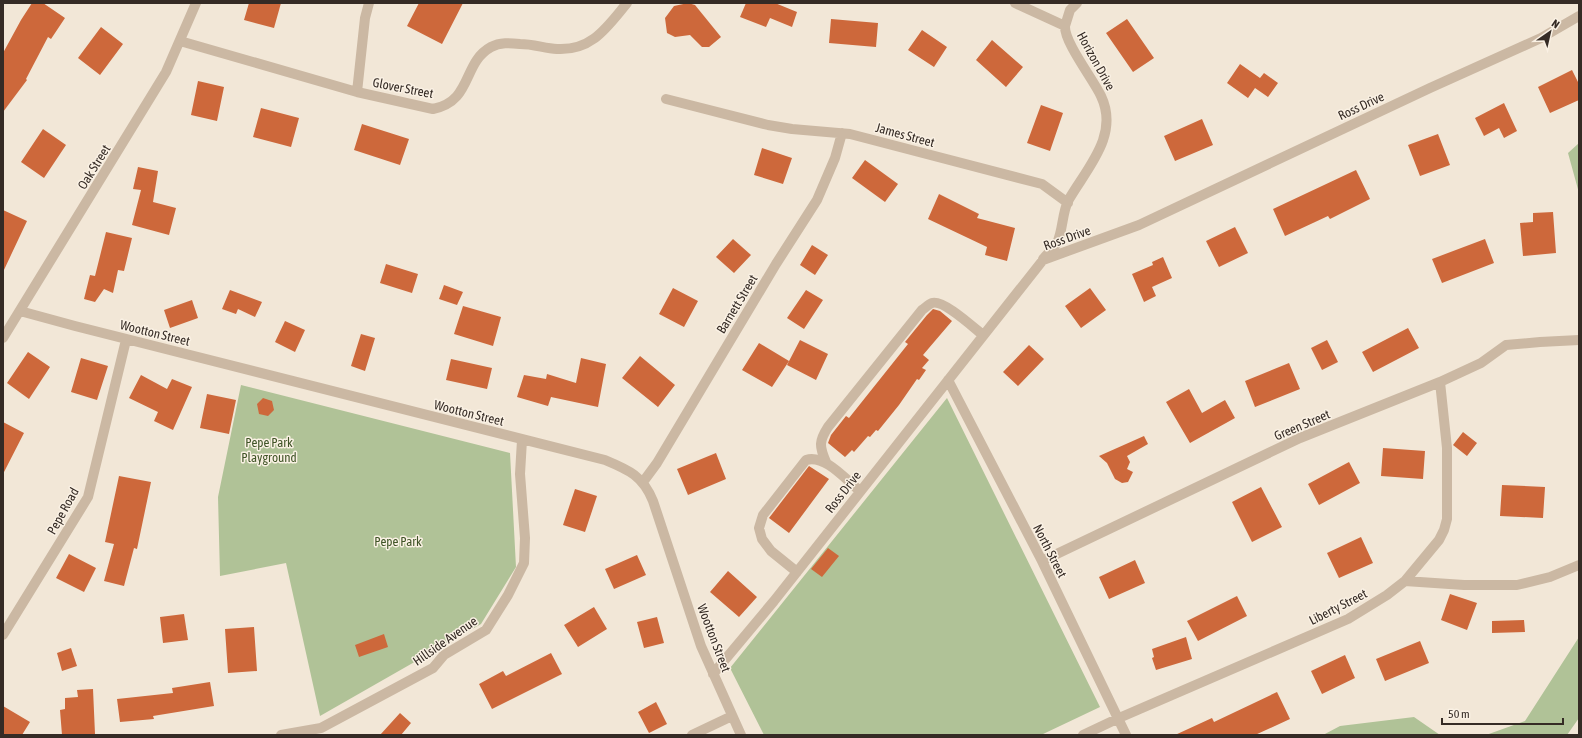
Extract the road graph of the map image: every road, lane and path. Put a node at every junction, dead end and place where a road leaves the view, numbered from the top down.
1 (196, 3) edge
2 (369, 3) edge
3 (627, 3) edge
4 (1015, 3) edge
5 (1077, 3) edge
6 (1579, 16) edge
7 (1065, 26) junction
8 (180, 42) junction
9 (356, 92) junction
10 (666, 99) dead end
11 (842, 133) junction
12 (1068, 202) junction
13 (1042, 260) junction
14 (20, 311) junction
15 (983, 335) junction
16 (3, 338) edge
17 (126, 340) junction
18 (1579, 340) edge
19 (948, 380) junction
20 (1440, 382) junction
21 (522, 440) junction
22 (826, 462) junction
23 (643, 482) junction
24 (860, 491) junction
25 (1042, 561) junction
26 (1579, 565) edge
27 (797, 572) junction
28 (1405, 581) junction
29 (3, 635) edge
30 (713, 674) junction
31 (732, 716) junction
32 (1119, 718) junction
33 (281, 735) edge
34 (692, 735) edge
35 (741, 735) edge
36 (1083, 735) edge
37 (1126, 735) edge

1 - 8 street, Oak Street
2 - 9 street
3 - 9 street, Glover Street
4 - 7 street, Horizon Drive
5 - 7 street
6 - 13 street, Ross Drive
7 - 12 street, Horizon Drive
8 - 9 street, Glover Street
8 - 14 street, Oak Street
10 - 11 street, James Street
11 - 12 street, James Street
11 - 23 street, Barnett Street
12 - 13 street
13 - 15 street, Ross Drive
14 - 16 street, Oak Street
14 - 17 street, Wootton Street
15 - 19 street, Ross Drive
15 - 22 street
17 - 21 street, Wootton Street
17 - 29 street, Pepe Road
18 - 20 street, Green Street
19 - 24 street, Ross Drive
19 - 25 street, North Street
20 - 25 street, Green Street
20 - 28 street, Liberty Street
21 - 23 street, Wootton Street
21 - 33 street, Hillside Avenue
22 - 24 street
22 - 27 street
23 - 30 street, Wootton Street
24 - 27 street, Ross Drive
25 - 32 street, North Street
26 - 28 street
27 - 30 street, Ross Drive
28 - 32 street, Liberty Street
30 - 31 street, Wootton Street
31 - 34 street
31 - 35 street, Wootton Street
32 - 36 street, Liberty Street
32 - 37 street, North Street

